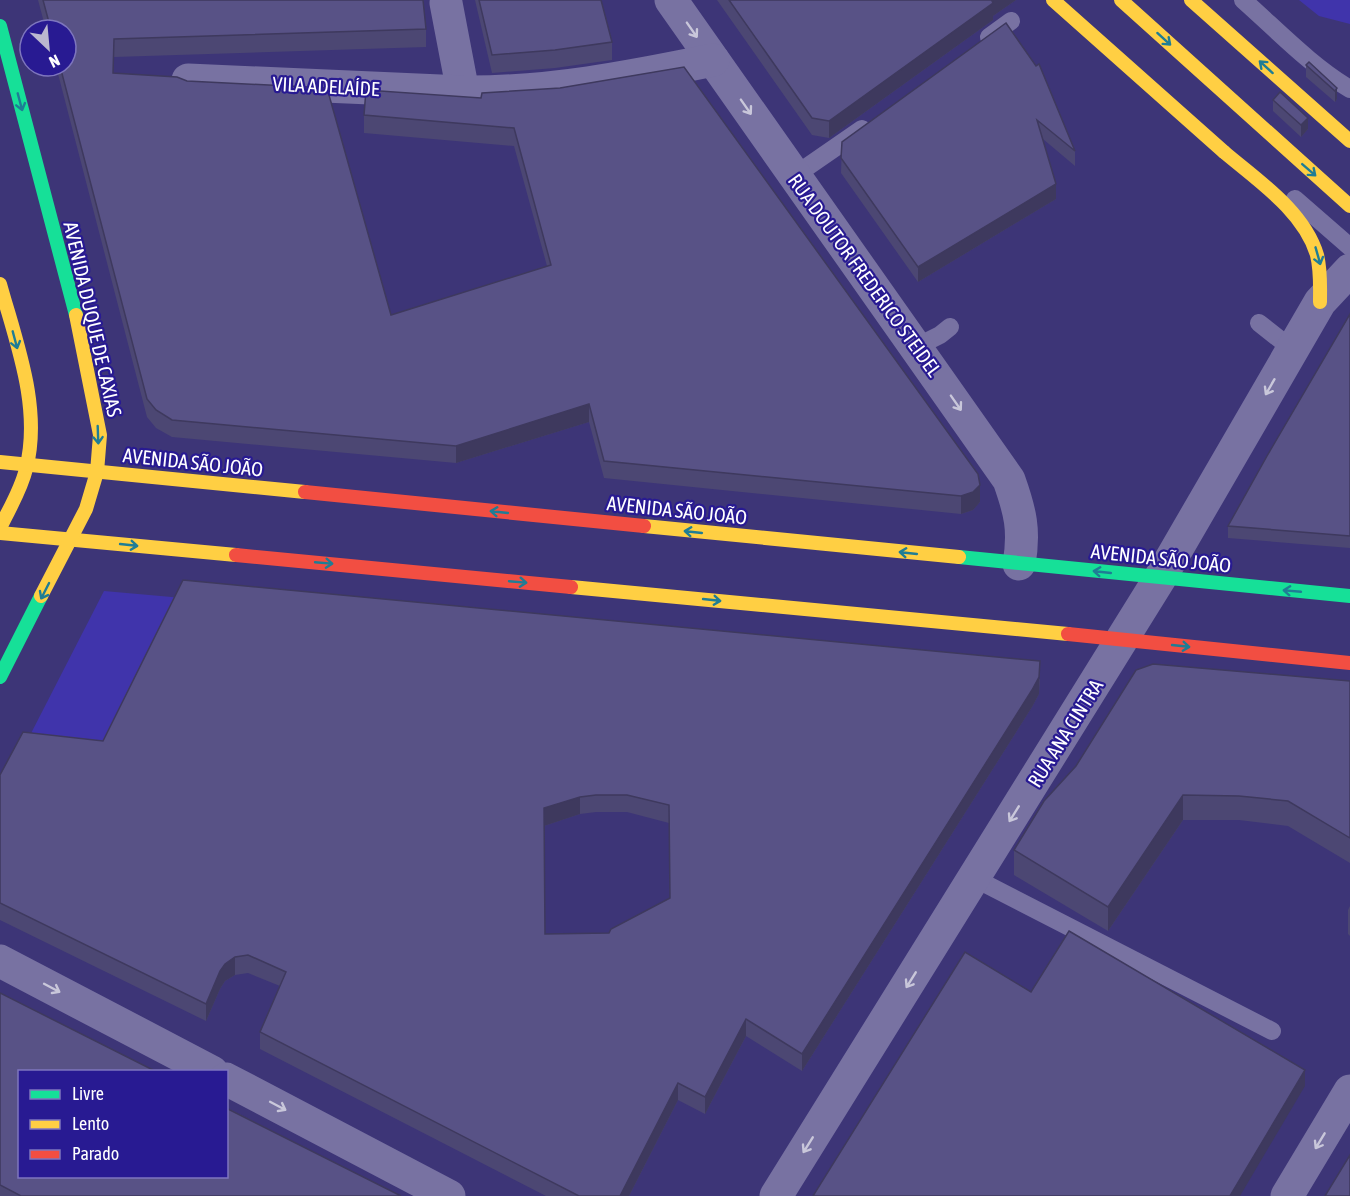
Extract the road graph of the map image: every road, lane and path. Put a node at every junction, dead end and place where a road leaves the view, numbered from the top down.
1 (671, 0) edge
2 (1051, 0) edge
3 (1120, 0) edge
4 (1191, 0) edge
5 (1243, 0) edge
6 (446, 3) dead end
7 (1011, 21) dead end
8 (0, 26) edge
9 (975, 47) edge
10 (713, 60) junction
11 (188, 80) edge
12 (1350, 89) edge
13 (463, 92) junction
14 (876, 119) edge
15 (1350, 141) edge
16 (794, 176) junction
17 (1350, 206) edge
18 (1312, 213) junction
19 (1350, 246) edge
20 (1350, 270) edge
21 (0, 284) edge
22 (1320, 302) junction
23 (1259, 323) dead end
24 (950, 327) dead end
25 (916, 347) junction
26 (1292, 349) junction
27 (0, 462) edge
28 (27, 465) junction
29 (97, 472) junction
30 (0, 528) edge
31 (0, 533) edge
32 (71, 539) junction
33 (1019, 564) junction
34 (1160, 578) junction
35 (1350, 596) edge
36 (1122, 640) junction
37 (1350, 663) edge
38 (0, 677) edge
39 (975, 878) junction
40 (0, 961) edge
41 (1272, 1031) dead end
42 (210, 1070) edge
43 (228, 1080) edge
44 (1350, 1091) edge
45 (449, 1196) edge
46 (776, 1196) edge
47 (1287, 1196) edge

1 -> 10 street, RUA DOUTOR FREDERICO STEIDEL
2 - 18 lane
2 -> 22 main road, bridge
3 -> 17 main road
15 -> 4 main road
5 - 12 lane
6 - 13 street
7 - 9 lane
8 -> 29 main road, AVENIDA DUQUE DE CAXIAS
10 - 13 street, VILA ADELAÍDE
10 -> 16 street, RUA DOUTOR FREDERICO STEIDEL
11 - 13 street, VILA ADELAÍDE
14 - 16 lane
16 - 25 street, RUA DOUTOR FREDERICO STEIDEL
17 - 18 lane
18 - 19 lane
20 - 22 street, RUA ANA CINTRA
21 -> 28 main road
22 - 26 street, RUA ANA CINTRA
23 - 26 lane
24 - 25 lane
25 -> 33 street, RUA DOUTOR FREDERICO STEIDEL
26 -> 34 street, RUA ANA CINTRA
27 - 28 main road, AVENIDA SÃO JOÃO
28 - 29 main road, AVENIDA SÃO JOÃO
28 - 30 main road
29 - 32 main road, AVENIDA DUQUE DE CAXIAS
33 -> 29 main road, AVENIDA SÃO JOÃO
31 - 32 main road
32 -> 36 main road
32 -> 38 main road, AVENIDA DUQUE DE CAXIAS
34 -> 33 main road, AVENIDA SÃO JOÃO
35 -> 34 main road, AVENIDA SÃO JOÃO
34 - 36 street, RUA ANA CINTRA
36 -> 37 main road
36 -> 39 street, RUA ANA CINTRA
39 - 41 lane
39 -> 46 street, RUA ANA CINTRA
40 -> 42 street
43 -> 45 street
44 -> 47 street

